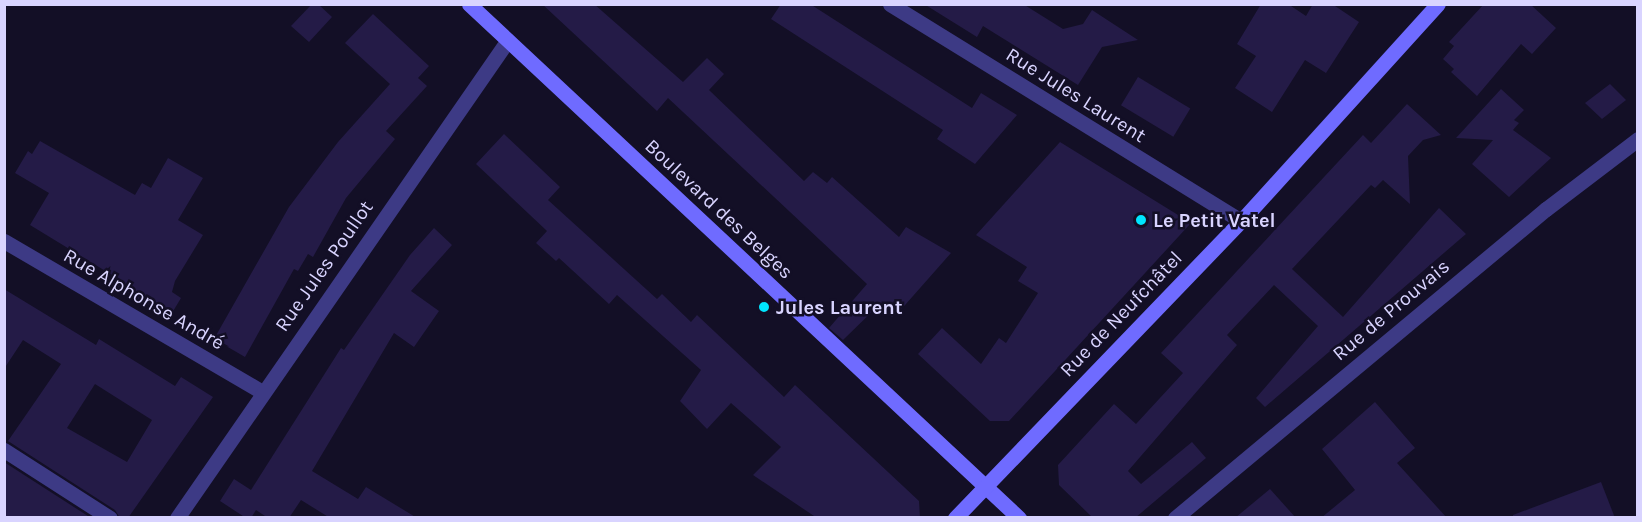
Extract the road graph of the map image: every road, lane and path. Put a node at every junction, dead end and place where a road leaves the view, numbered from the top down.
1 (469, 4) edge
2 (890, 4) edge
3 (1437, 4) edge
4 (508, 40) junction
5 (1638, 139) edge
6 (1241, 220) junction
7 (4, 241) edge
8 (262, 392) junction
9 (4, 450) edge
10 (985, 485) junction
11 (110, 518) edge
12 (177, 518) edge
13 (955, 518) edge
14 (1019, 518) edge
15 (1175, 518) edge

1 - 4 main road, Boulevard des Belges
2 - 6 street, Rue Jules Laurent
3 - 6 main road, Rue de Neufchâtel
4 - 8 street, Rue Jules Poullot
4 - 10 main road, Boulevard des Belges
5 - 15 street, Rue de Prouvais
6 - 10 main road, Rue de Neufchâtel
7 - 8 street, Rue Alphonse André
8 - 12 street, Rue Jules Poullot
9 - 11 street
10 - 13 main road, Rue de Neufchâtel
10 - 14 main road, Boulevard des Belges

